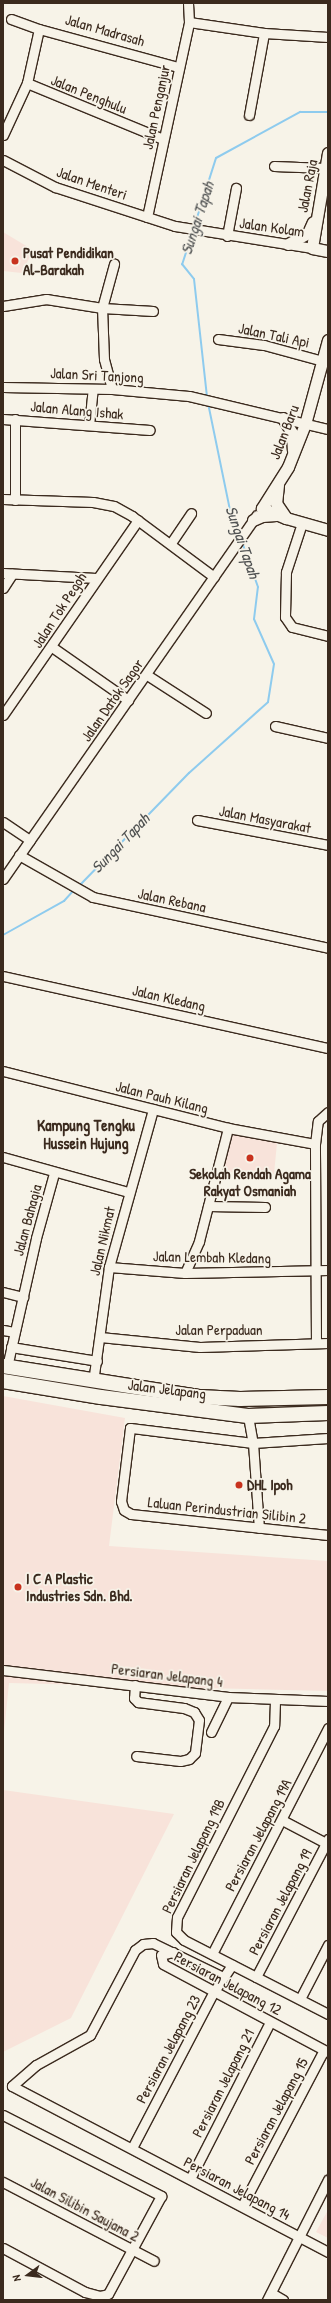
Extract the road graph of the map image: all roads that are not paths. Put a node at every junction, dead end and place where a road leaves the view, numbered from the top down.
1 (188, 3) edge
2 (11, 19) dead end
3 (189, 22) junction
4 (39, 29) junction
5 (264, 33) junction
6 (328, 37) edge
7 (178, 67) junction
8 (27, 83) junction
9 (249, 115) dead end
10 (3, 135) edge
11 (163, 139) junction
12 (3, 160) edge
13 (327, 161) edge
14 (274, 166) dead end
15 (236, 188) dead end
16 (147, 217) junction
17 (315, 218) junction
18 (175, 226) joint
19 (314, 234) junction
20 (228, 236) junction
21 (288, 244) junction
22 (312, 248) junction
23 (328, 250) edge
24 (114, 264) dead end
25 (3, 306) edge
26 (102, 308) junction
27 (153, 310) dead end
28 (218, 339) dead end
29 (328, 340) edge
30 (325, 356) edge
31 (3, 387) edge
32 (93, 389) junction
33 (112, 389) junction
34 (283, 418) junction
35 (3, 419) edge
36 (15, 419) junction
37 (305, 424) junction
38 (89, 425) junction
39 (150, 430) dead end
40 (328, 430) edge
41 (293, 455) junction
42 (278, 483) junction
43 (3, 499) edge
44 (15, 500) junction
45 (262, 508) junction
46 (191, 513) dead end
47 (282, 517) junction
48 (138, 520) junction
49 (251, 522) junction
50 (302, 523) junction
51 (328, 530) edge
52 (171, 543) junction
53 (233, 549) joint
54 (8, 573) edge
55 (214, 576) junction
56 (96, 578) junction
57 (3, 588) edge
58 (328, 636) edge
59 (52, 646) junction
60 (147, 675) junction
61 (128, 700) junction
62 (206, 713) dead end
63 (3, 714) edge
64 (275, 726) dead end
65 (328, 738) edge
66 (197, 820) dead end
67 (3, 822) edge
68 (30, 840) junction
69 (328, 845) edge
70 (19, 855) junction
71 (3, 879) edge
72 (328, 948) edge
73 (3, 976) edge
74 (328, 1048) edge
75 (3, 1071) edge
76 (153, 1109) junction
77 (328, 1112) edge
78 (228, 1128) junction
79 (315, 1144) junction
80 (3, 1157) edge
81 (54, 1173) junction
82 (128, 1192) junction
83 (208, 1206) junction
84 (265, 1207) dead end
85 (109, 1266) junction
86 (315, 1270) junction
87 (328, 1270) edge
88 (185, 1273) junction
89 (3, 1292) edge
90 (22, 1296) junction
91 (3, 1330) edge
92 (14, 1332) junction
93 (100, 1337) junction
94 (316, 1343) junction
95 (328, 1343) edge
96 (11, 1346) junction
97 (97, 1361) junction
98 (4, 1371) edge
99 (93, 1382) junction
100 (328, 1397) edge
101 (328, 1413) edge
102 (248, 1416) junction
103 (328, 1438) edge
104 (253, 1443) junction
105 (259, 1528) junction
106 (328, 1535) edge
107 (3, 1670) edge
108 (135, 1685) junction
109 (228, 1697) junction
110 (275, 1701) junction
111 (328, 1701) edge
112 (328, 1728) edge
113 (211, 1732) dead end
114 (136, 1756) dead end
115 (282, 1820) junction
116 (327, 1841) edge
117 (328, 1945) edge
118 (174, 1952) junction
119 (212, 1954) junction
120 (232, 1965) junction
121 (223, 1977) junction
122 (256, 1977) junction
123 (213, 1993) junction
124 (300, 1999) junction
125 (328, 2014) edge
126 (270, 2022) junction
127 (326, 2051) edge
128 (3, 2115) edge
129 (132, 2148) junction
130 (190, 2179) junction
131 (328, 2180) edge
132 (3, 2182) edge
133 (242, 2206) junction
134 (300, 2237) junction
135 (3, 2248) edge
136 (131, 2249) junction
137 (328, 2252) edge
138 (154, 2261) dead end
139 (269, 2297) edge
140 (283, 2300) edge

1 - 3 street, Jalan Penganjur
2 - 4 street, Jalan Madrasah
3 - 5 street
3 - 7 street, Jalan Penganjur
4 - 7 street, Jalan Madrasah
4 - 8 street
5 - 6 street
5 - 9 street
7 - 11 street, Jalan Penganjur
8 - 10 street
8 - 11 street, Jalan Penghulu
11 - 16 street, Jalan Penganjur
12 - 16 street, Jalan Menteri
13 - 14 street
13 - 17 street, Jalan Raja
15 - 20 street
16 - 18 street, Jalan Menteri
17 - 19 street, Jalan Raja
17 - 21 street
18 - 20 street, Jalan Kolam
19 - 22 street, Jalan Raja
19 - 23 street
20 - 21 street, Jalan Kolam
21 - 22 street, Jalan Kolam
22 - 23 street, Jalan Kolam
24 - 26 street
25 - 26 street
26 - 27 street
26 - 33 street
28 - 30 street, Jalan Tali Api
29 - 30 street, Jalan Baru
30 - 37 street, Jalan Baru
31 - 32 street, Jalan Sri Tanjong
32 - 33 street, Jalan Sri Tanjong
32 - 38 street
33 - 34 street, Jalan Sri Tanjong
34 - 37 street, Jalan Sri Tanjong
34 - 41 street
35 - 36 street, Jalan Alang Ishak
36 - 38 street, Jalan Alang Ishak
36 - 44 street
37 - 40 street, Jalan Sri Tanjong
37 - 41 street, Jalan Baru
38 - 39 street, Jalan Alang Ishak
41 - 42 street, Jalan Baru
42 - 45 street, Jalan Baru
42 - 47 street
43 - 44 street
44 - 48 street
45 - 47 street
45 - 49 street, Jalan Baru
46 - 52 street
47 - 49 street
47 - 50 street
48 - 52 street
48 - 56 street, Jalan Tok Pegoh
49 - 53 street, Jalan Baru
50 - 51 street
50 - 58 street
52 - 55 street
53 - 55 street, Jalan Datok Sagor
54 - 56 street
54 - 57 street
55 - 60 street, Jalan Datok Sagor
56 - 59 street, Jalan Tok Pegoh
59 - 61 street
59 - 63 street, Jalan Tok Pegoh
60 - 61 street, Jalan Datok Sagor
60 - 62 street
61 - 68 street, Jalan Datok Sagor
64 - 65 street
66 - 69 street, Jalan Masyarakat
67 - 68 street
68 - 70 street, Jalan Datok Sagor
70 - 71 street, Jalan Datok Sagor
70 - 72 street, Jalan Rebana
73 - 74 street, Jalan Kledang
75 - 76 street, Jalan Pauh Kilang
76 - 78 street, Jalan Pauh Kilang
76 - 82 street, Jalan Nikmat
77 - 79 street
78 - 79 street, Jalan Pauh Kilang
78 - 83 street
79 - 86 street
80 - 81 street
81 - 82 street
81 - 90 street, Jalan Bahagia
82 - 85 street, Jalan Nikmat
83 - 84 street
83 - 88 street
85 - 88 street, Jalan Lembah Kledang
85 - 93 street, Jalan Nikmat
86 - 87 street, Jalan Lembah Kledang
86 - 88 street, Jalan Lembah Kledang
86 - 94 street
89 - 90 street
90 - 92 street, Jalan Bahagia
91 - 92 street
92 - 96 street, Jalan Bahagia
93 - 94 street, Jalan Perpaduan
93 - 97 street, Jalan Nikmat
94 - 95 street, Jalan Perpaduan
96 - 97 street
96 - 98 street, Jalan Bahagia
97 - 99 street, Jalan Nikmat
98 - 99 main road, Jalan Jelapang
98 - 102 main road, Jalan Jelapang
99 - 100 main road, Jalan Jelapang
101 - 102 main road, Jalan Jelapang
102 - 104 street
103 - 104 street
104 - 105 street
104 - 105 street, Laluan Perindustrian Silibin 2
105 - 106 street, Laluan Perindustrian Silibin 2
107 - 108 street, Persiaran Jelapang 4
108 - 109 street, Persiaran Jelapang 4
108 - 114 street
109 - 110 street, Persiaran Jelapang 4
109 - 113 street
110 - 111 street, Persiaran Jelapang 4
110 - 119 street, Persiaran Jelapang 19B
112 - 115 street, Persiaran Jelapang 19A
115 - 116 street
115 - 119 street, Persiaran Jelapang 19A
116 - 122 street, Persiaran Jelapang 19
117 - 124 street
118 - 121 street, Persiaran Jelapang 12
118 - 123 street, Persiaran Jelapang 12
118 - 129 street, Persiaran Jelapang 14
119 - 120 street, Persiaran Jelapang 19B
120 - 121 street, Persiaran Jelapang 23
120 - 122 street, Persiaran Jelapang 19B
121 - 123 street, Persiaran Jelapang 23
122 - 124 street, Persiaran Jelapang 19B
123 - 126 street, Persiaran Jelapang 12
123 - 129 street, Persiaran Jelapang 23
124 - 125 street, Persiaran Jelapang 19B
126 - 127 street, Persiaran Jelapang 12
126 - 130 street, Persiaran Jelapang 21
127 - 133 street, Persiaran Jelapang 15
128 - 136 street
129 - 130 street, Persiaran Jelapang 14
130 - 133 street, Persiaran Jelapang 14
131 - 134 street
132 - 136 street, Jalan Silibin Saujana 2
133 - 134 street, Persiaran Jelapang 14
134 - 137 street, Persiaran Jelapang 14
134 - 139 street
135 - 136 street
136 - 138 street, Jalan Silibin Saujana 2
139 - 140 street

